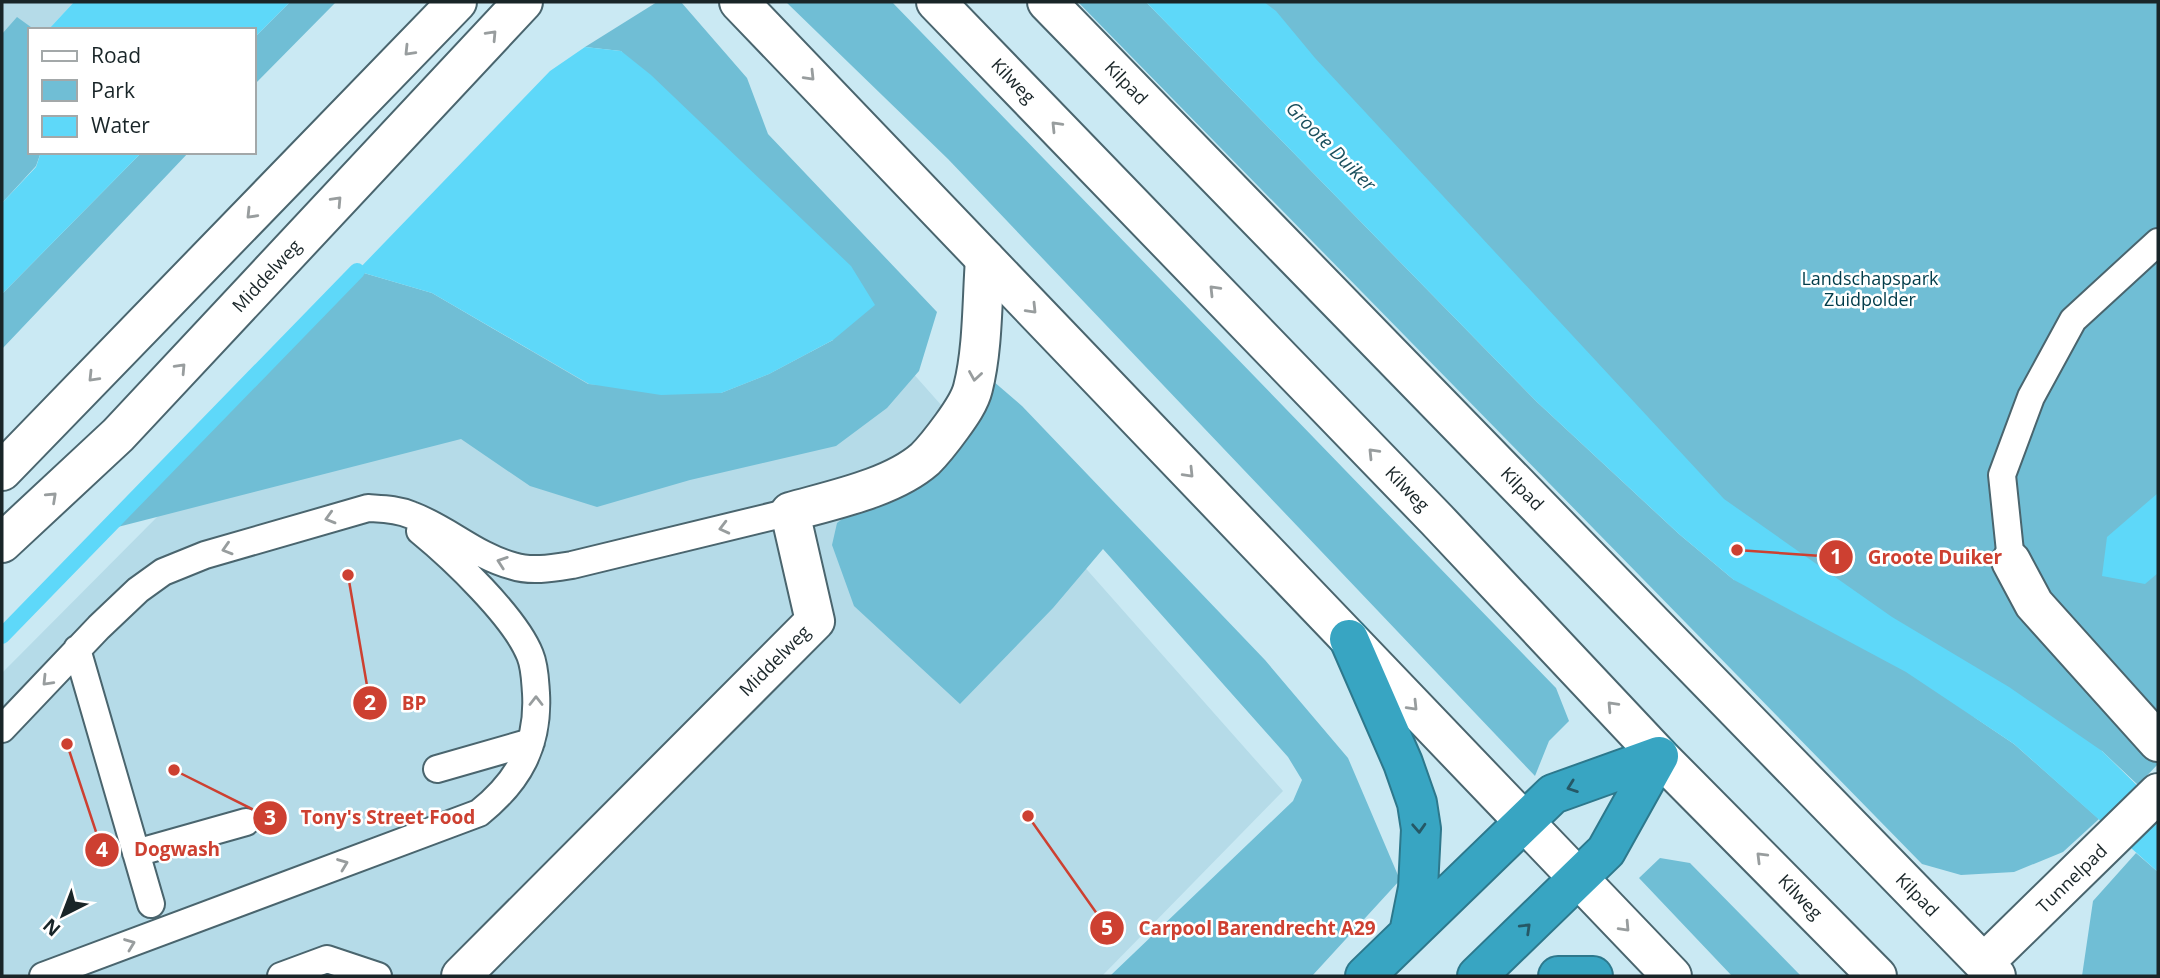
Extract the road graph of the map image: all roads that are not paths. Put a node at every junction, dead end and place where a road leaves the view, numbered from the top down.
1 (457, 2) edge
2 (523, 2) edge
3 (739, 2) edge
4 (936, 2) edge
5 (1047, 2) edge
6 (2158, 242) edge
7 (985, 260) junction
8 (2, 471) edge
9 (389, 509) junction
10 (790, 512) junction
11 (2, 543) edge
12 (2011, 561) joint
13 (1349, 639) junction
14 (77, 649) junction
15 (2, 729) edge
16 (531, 742) junction
17 (2158, 742) edge
18 (1659, 756) junction
19 (437, 769) dead end
20 (2158, 793) edge
21 (1525, 821) junction
22 (246, 822) dead end
23 (136, 853) junction
24 (1578, 877) junction
25 (151, 904) dead end
26 (1409, 933) junction
27 (1990, 970) edge
28 (43, 976) edge
29 (281, 976) edge
30 (379, 976) edge
31 (461, 976) edge
32 (1365, 976) edge
33 (1477, 976) edge
34 (1558, 976) edge
35 (1593, 976) edge
36 (1672, 976) edge
37 (1877, 976) edge

1 -> 8 main road
11 -> 2 main road, Middelweg
3 -> 7 main road
18 -> 4 main road, Kilweg
5 - 27 main road, Kilpad
6 - 12 lane
7 -> 10 main road
7 -> 13 main road
10 -> 9 lane
9 -> 14 lane
16 -> 9 lane
10 - 31 main road, Middelweg
12 - 17 main road
13 -> 21 main road
13 -> 26 highway
14 -> 15 lane
14 - 23 lane
16 - 19 lane
28 -> 16 lane
18 -> 21 highway
18 - 24 highway
37 -> 18 main road, Kilweg
20 - 27 main road, Tunnelpad
21 - 24 main road
21 - 26 highway
22 - 23 lane
23 - 25 lane
33 -> 24 highway
24 -> 36 main road
26 - 32 highway
29 - 30 lane
34 - 35 highway

